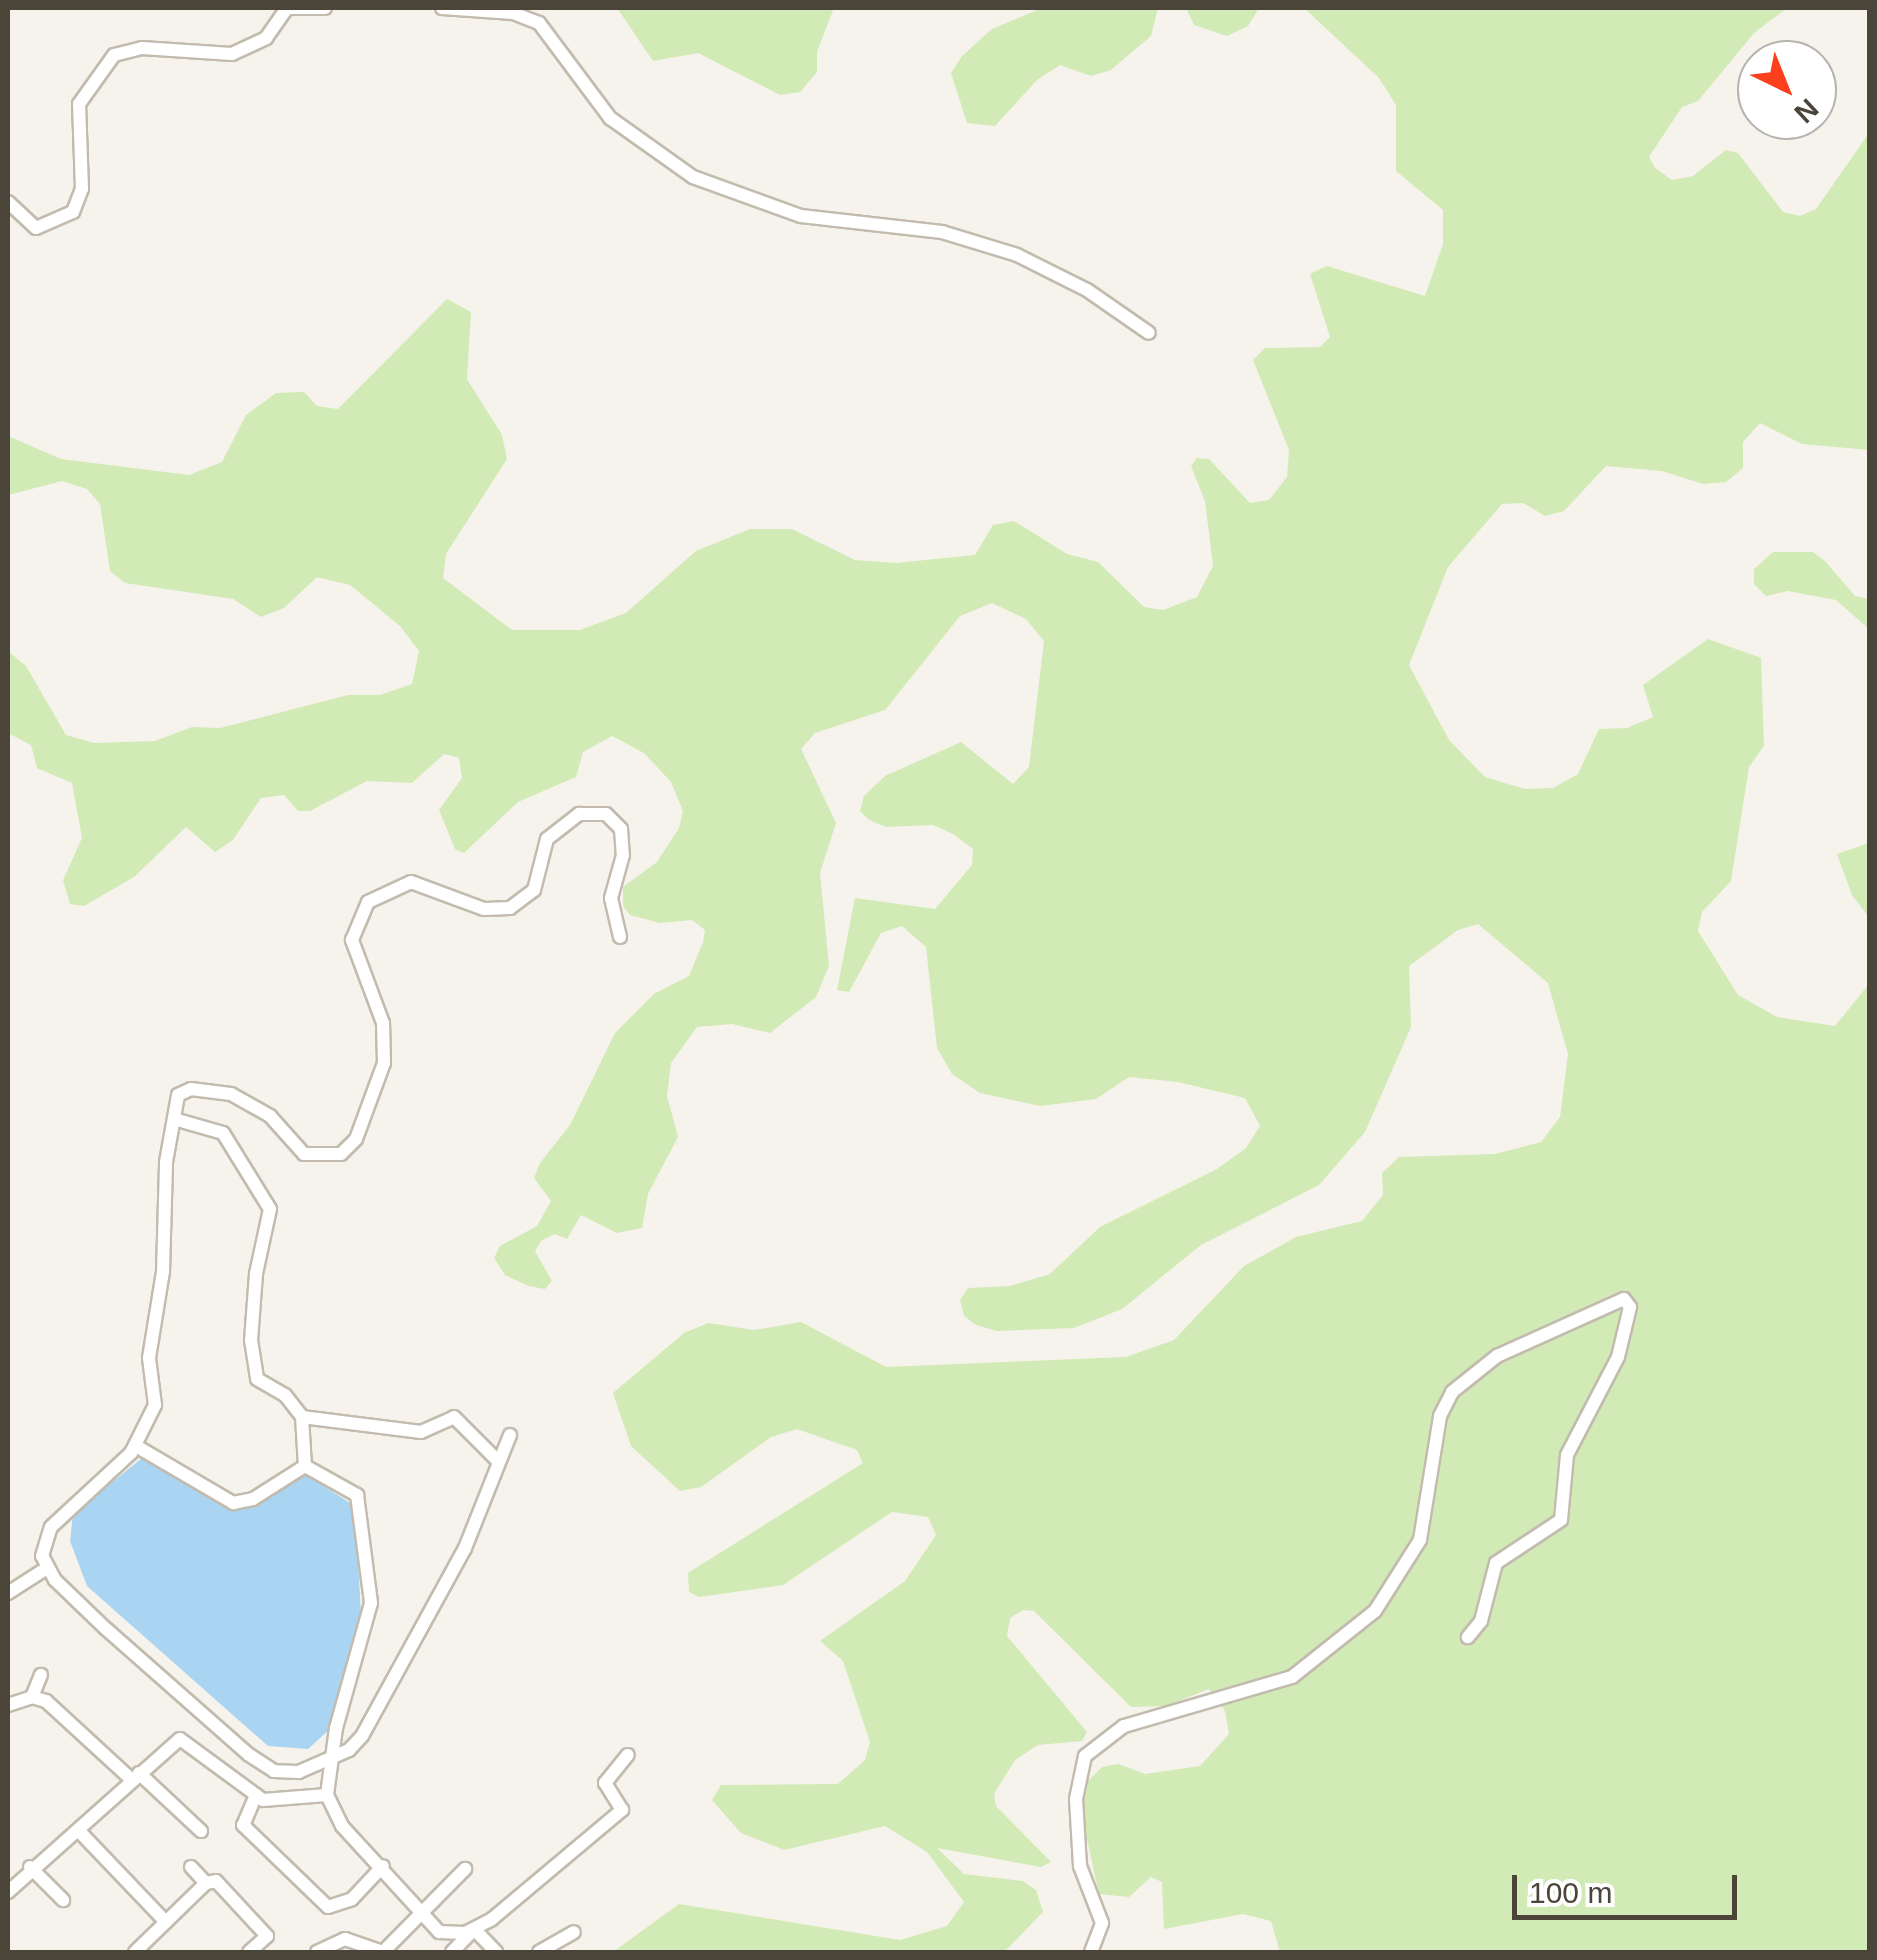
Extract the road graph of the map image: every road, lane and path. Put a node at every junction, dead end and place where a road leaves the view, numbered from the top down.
1 (289, 8) edge
2 (325, 8) edge
3 (442, 8) edge
4 (8, 202) edge
5 (1149, 333) dead end
6 (620, 937) dead end
7 (174, 1119) junction
8 (302, 1417) junction
9 (510, 1435) dead end
10 (136, 1446) junction
11 (497, 1460) junction
12 (305, 1466) junction
13 (47, 1568) junction
14 (8, 1594) edge
15 (1468, 1637) dead end
16 (41, 1675) dead end
17 (32, 1697) junction
18 (8, 1705) edge
19 (628, 1755) dead end
20 (334, 1757) junction
21 (135, 1776) junction
22 (256, 1795) junction
23 (327, 1795) junction
24 (78, 1830) junction
25 (201, 1832) dead end
26 (383, 1866) junction
27 (30, 1867) junction
28 (191, 1867) dead end
29 (465, 1869) dead end
30 (206, 1884) junction
31 (8, 1892) edge
32 (63, 1899) dead end
33 (423, 1907) junction
34 (166, 1922) junction
35 (474, 1929) junction
36 (574, 1932) dead end
37 (135, 1952) edge
38 (248, 1952) edge
39 (317, 1952) edge
40 (383, 1952) edge
41 (452, 1952) edge
42 (496, 1952) edge
43 (539, 1952) edge
44 (1091, 1952) edge

1 - 2 street
1 - 4 street
3 - 5 street
6 - 7 street
7 - 8 street
7 - 10 street
8 - 11 street
8 - 12 street
9 - 11 street
10 - 12 street
10 - 13 street
11 - 20 street
12 - 20 street
13 - 14 street
13 - 20 street
15 - 44 street
16 - 17 street
17 - 18 street
17 - 21 street
19 - 35 street
20 - 23 street
21 - 22 street
21 - 24 street
21 - 25 street
22 - 23 street
22 - 26 street
23 - 26 street
24 - 27 street
24 - 34 street
26 - 33 street
27 - 31 street
27 - 32 street
28 - 30 street
29 - 33 street
30 - 34 street
30 - 38 street
33 - 35 street
33 - 40 street
34 - 37 street
35 - 41 street
35 - 42 street
36 - 43 street
39 - 40 street

